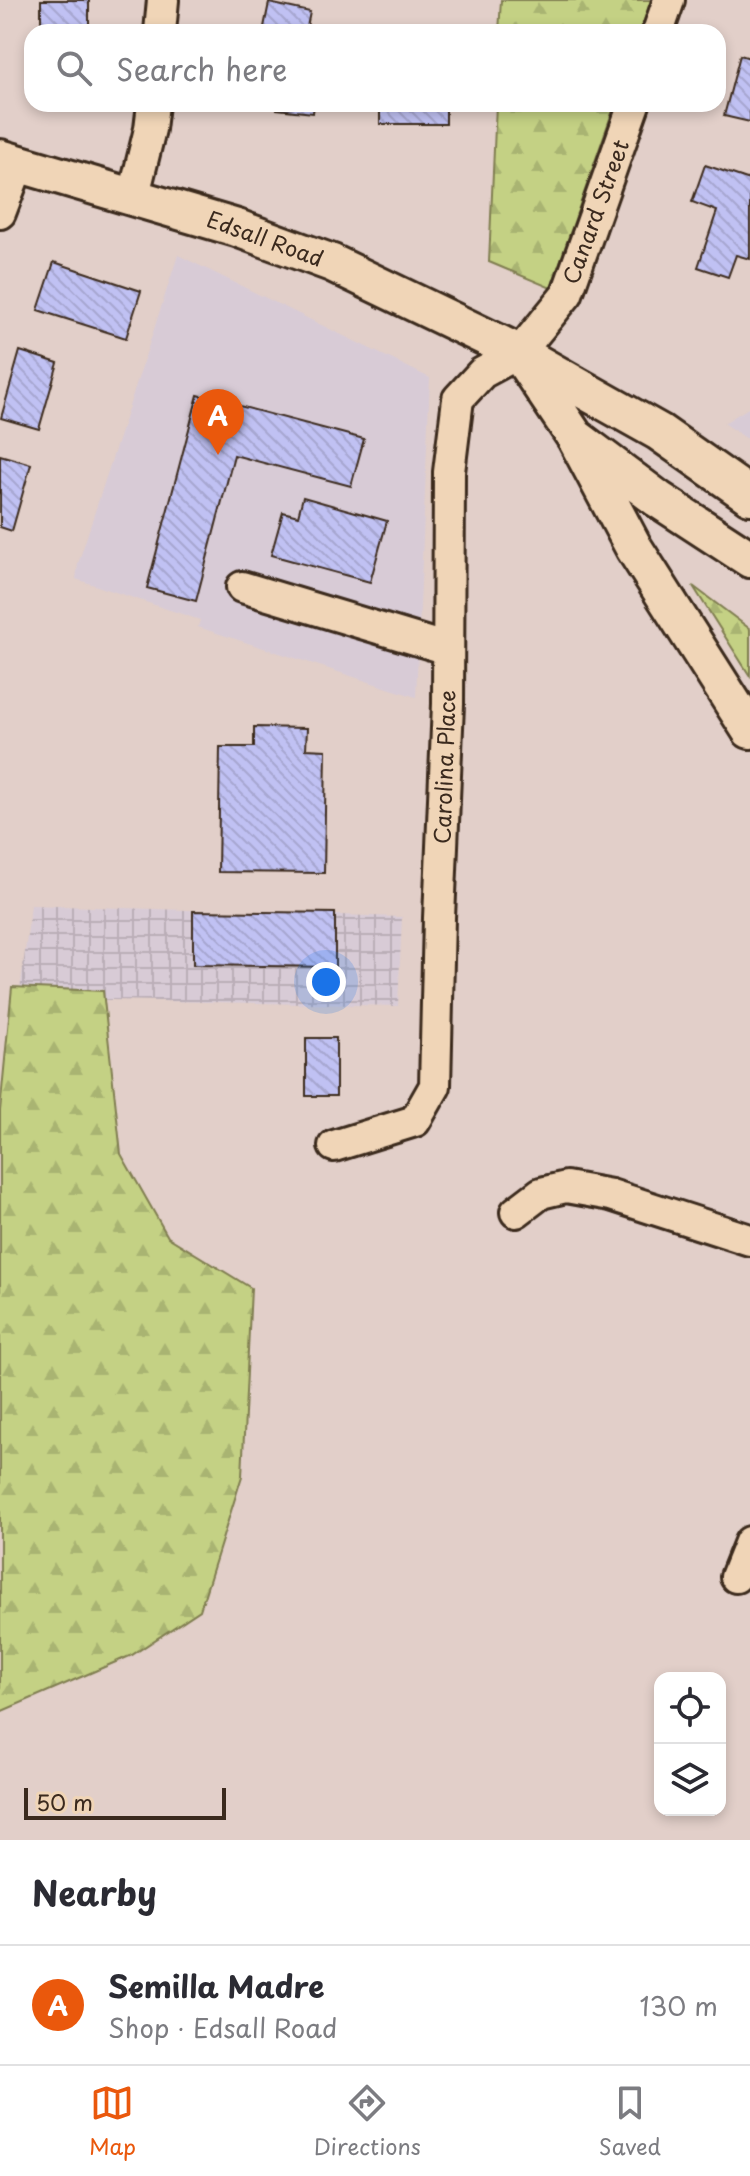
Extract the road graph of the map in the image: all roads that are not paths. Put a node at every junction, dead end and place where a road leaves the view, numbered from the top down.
1 (163, 0) edge
2 (669, 0) edge
3 (161, 24) edge
4 (661, 24) edge
5 (152, 112) edge
6 (631, 112) edge
7 (9, 160) edge
8 (134, 195) junction
9 (0, 213) edge
10 (519, 353) junction
11 (575, 437) junction
12 (744, 482) edge
13 (750, 559) edge
14 (242, 587) dead end
15 (448, 649) junction
16 (750, 730) edge
17 (334, 1146) dead end
18 (516, 1212) dead end
19 (750, 1240) edge
20 (750, 1542) edge
21 (736, 1577) dead end

1 - 3 street
2 - 4 street
5 - 8 street
6 - 10 street, Canard Street
7 - 8 main road, Edsall Road
7 - 9 street
8 - 10 main road, Edsall Road
10 - 11 main road
10 - 12 main road, Edsall Road
10 - 15 street, Carolina Place
11 - 13 main road
11 - 16 main road
14 - 15 street
15 - 17 street, Carolina Place
18 - 19 street
20 - 21 street

